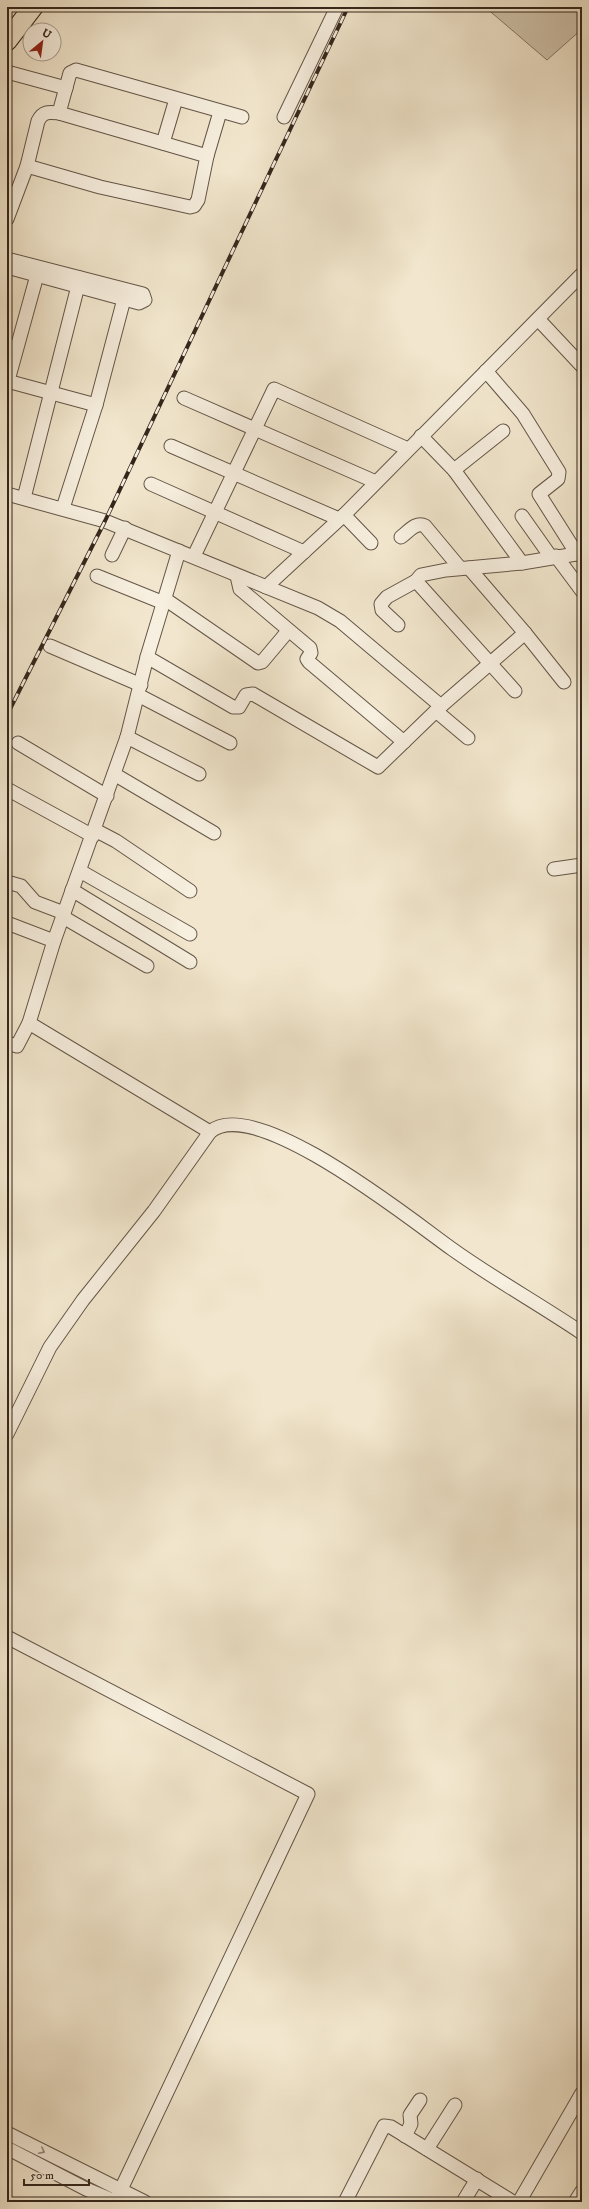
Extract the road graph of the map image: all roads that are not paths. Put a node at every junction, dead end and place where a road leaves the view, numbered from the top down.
1 (21, 7) edge
2 (33, 7) edge
3 (337, 7) edge
4 (7, 24) edge
5 (7, 41) edge
6 (7, 72) edge
7 (66, 88) junction
8 (176, 99) junction
9 (220, 112) junction
10 (58, 113) junction
11 (242, 117) dead end
12 (284, 117) dead end
13 (163, 143) junction
14 (207, 156) junction
15 (27, 166) junction
16 (7, 219) edge
17 (7, 259) edge
18 (7, 268) edge
19 (38, 272) junction
20 (582, 274) edge
21 (79, 282) junction
22 (124, 299) junction
23 (538, 319) junction
24 (582, 366) edge
25 (486, 372) junction
26 (7, 382) edge
27 (51, 393) junction
28 (184, 398) dead end
29 (96, 405) junction
30 (256, 430) junction
31 (503, 431) dead end
32 (421, 436) junction
33 (171, 446) dead end
34 (408, 449) junction
35 (454, 470) junction
36 (234, 472) junction
37 (376, 482) junction
38 (151, 484) dead end
39 (7, 494) edge
40 (24, 498) junction
41 (63, 508) junction
42 (214, 511) junction
43 (522, 516) dead end
44 (341, 517) junction
45 (125, 528) junction
46 (401, 537) dead end
47 (370, 543) dead end
48 (179, 551) junction
49 (304, 552) junction
50 (579, 553) edge
51 (112, 555) dead end
52 (194, 556) junction
53 (554, 557) junction
54 (522, 562) junction
55 (465, 568) junction
56 (97, 576) dead end
57 (237, 576) junction
58 (416, 582) junction
59 (266, 587) junction
60 (582, 591) edge
61 (165, 601) junction
62 (398, 624) dead end
63 (288, 631) junction
64 (525, 633) junction
65 (50, 646) dead end
66 (147, 657) junction
67 (489, 663) junction
68 (564, 682) dead end
69 (140, 690) junction
70 (515, 691) dead end
71 (438, 708) junction
72 (127, 737) junction
73 (468, 738) dead end
74 (404, 742) junction
75 (18, 743) dead end
76 (230, 743) dead end
77 (114, 774) junction
78 (199, 774) dead end
79 (7, 789) edge
80 (107, 796) junction
81 (94, 833) junction
82 (214, 833) dead end
83 (582, 865) edge
84 (554, 869) dead end
85 (80, 871) junction
86 (7, 882) edge
87 (72, 890) junction
88 (190, 891) dead end
89 (63, 915) junction
90 (7, 923) edge
91 (190, 934) dead end
92 (54, 941) junction
93 (190, 962) dead end
94 (147, 966) dead end
95 (29, 1023) junction
96 (7, 1043) edge
97 (210, 1132) junction
98 (582, 1333) edge
99 (7, 1434) edge
100 (7, 1637) edge
101 (582, 2093) edge
102 (420, 2100) dead end
103 (454, 2105) dead end
104 (7, 2133) edge
105 (405, 2136) junction
106 (7, 2148) edge
107 (427, 2149) junction
108 (477, 2179) junction
109 (582, 2192) edge
110 (117, 2199) edge
111 (145, 2202) edge
112 (345, 2202) edge
113 (464, 2202) edge
114 (513, 2202) edge
115 (519, 2202) edge
116 (575, 2202) edge

1 - 4 highway
2 - 5 highway
3 - 12 street
6 - 7 street
7 - 8 street
7 - 10 street
8 - 9 street
8 - 13 street
9 - 11 street
9 - 14 street
10 - 13 street
10 - 15 street
13 - 14 street
14 - 15 street
15 - 16 street
17 - 19 street
18 - 19 street
19 - 21 street
19 - 26 street
20 - 23 street
21 - 22 street
21 - 22 street
21 - 27 street
22 - 29 street
23 - 24 street
23 - 25 street
25 - 32 street
25 - 50 street
26 - 27 street
27 - 29 street
27 - 40 street
28 - 30 street
29 - 41 street
30 - 34 street
30 - 36 street
30 - 37 street
31 - 35 street
32 - 34 street
32 - 35 street
33 - 36 street
34 - 37 street
35 - 54 street
36 - 42 street
36 - 44 street
37 - 44 street
38 - 42 street
39 - 40 street
40 - 41 street
41 - 45 street
42 - 49 street
42 - 52 street
43 - 53 street
44 - 47 street
44 - 49 street
45 - 48 street
45 - 51 street
46 - 55 street
48 - 52 street
48 - 61 street
49 - 59 street
50 - 53 street
52 - 57 street
53 - 54 street
53 - 60 street
54 - 55 street
55 - 58 street
55 - 64 street
56 - 61 street
57 - 59 street
57 - 63 street
58 - 62 street
58 - 67 street
59 - 71 street
61 - 63 street
61 - 66 street
63 - 74 street
64 - 67 street
64 - 68 street
65 - 69 street
66 - 69 street
66 - 74 street
67 - 70 street
67 - 71 street
69 - 72 street
69 - 76 street
71 - 73 street
71 - 74 street
72 - 77 street
72 - 78 street
75 - 80 street
77 - 80 street
77 - 82 street
79 - 81 street
80 - 81 street
81 - 85 street
81 - 88 street
83 - 84 street
85 - 87 street
85 - 91 street
86 - 89 street
87 - 89 street
87 - 93 street
89 - 92 street
89 - 94 street
90 - 92 street
92 - 95 street
95 - 96 street
95 - 97 street
97 - 98 street
97 - 99 street
100 - 110 street
101 - 115 street
102 - 105 street
103 - 107 street
104 -> 110 street
105 - 107 street
105 - 112 street
106 - 110 street
107 - 108 street
108 - 113 street
108 - 114 street
109 - 116 street
110 - 111 street

